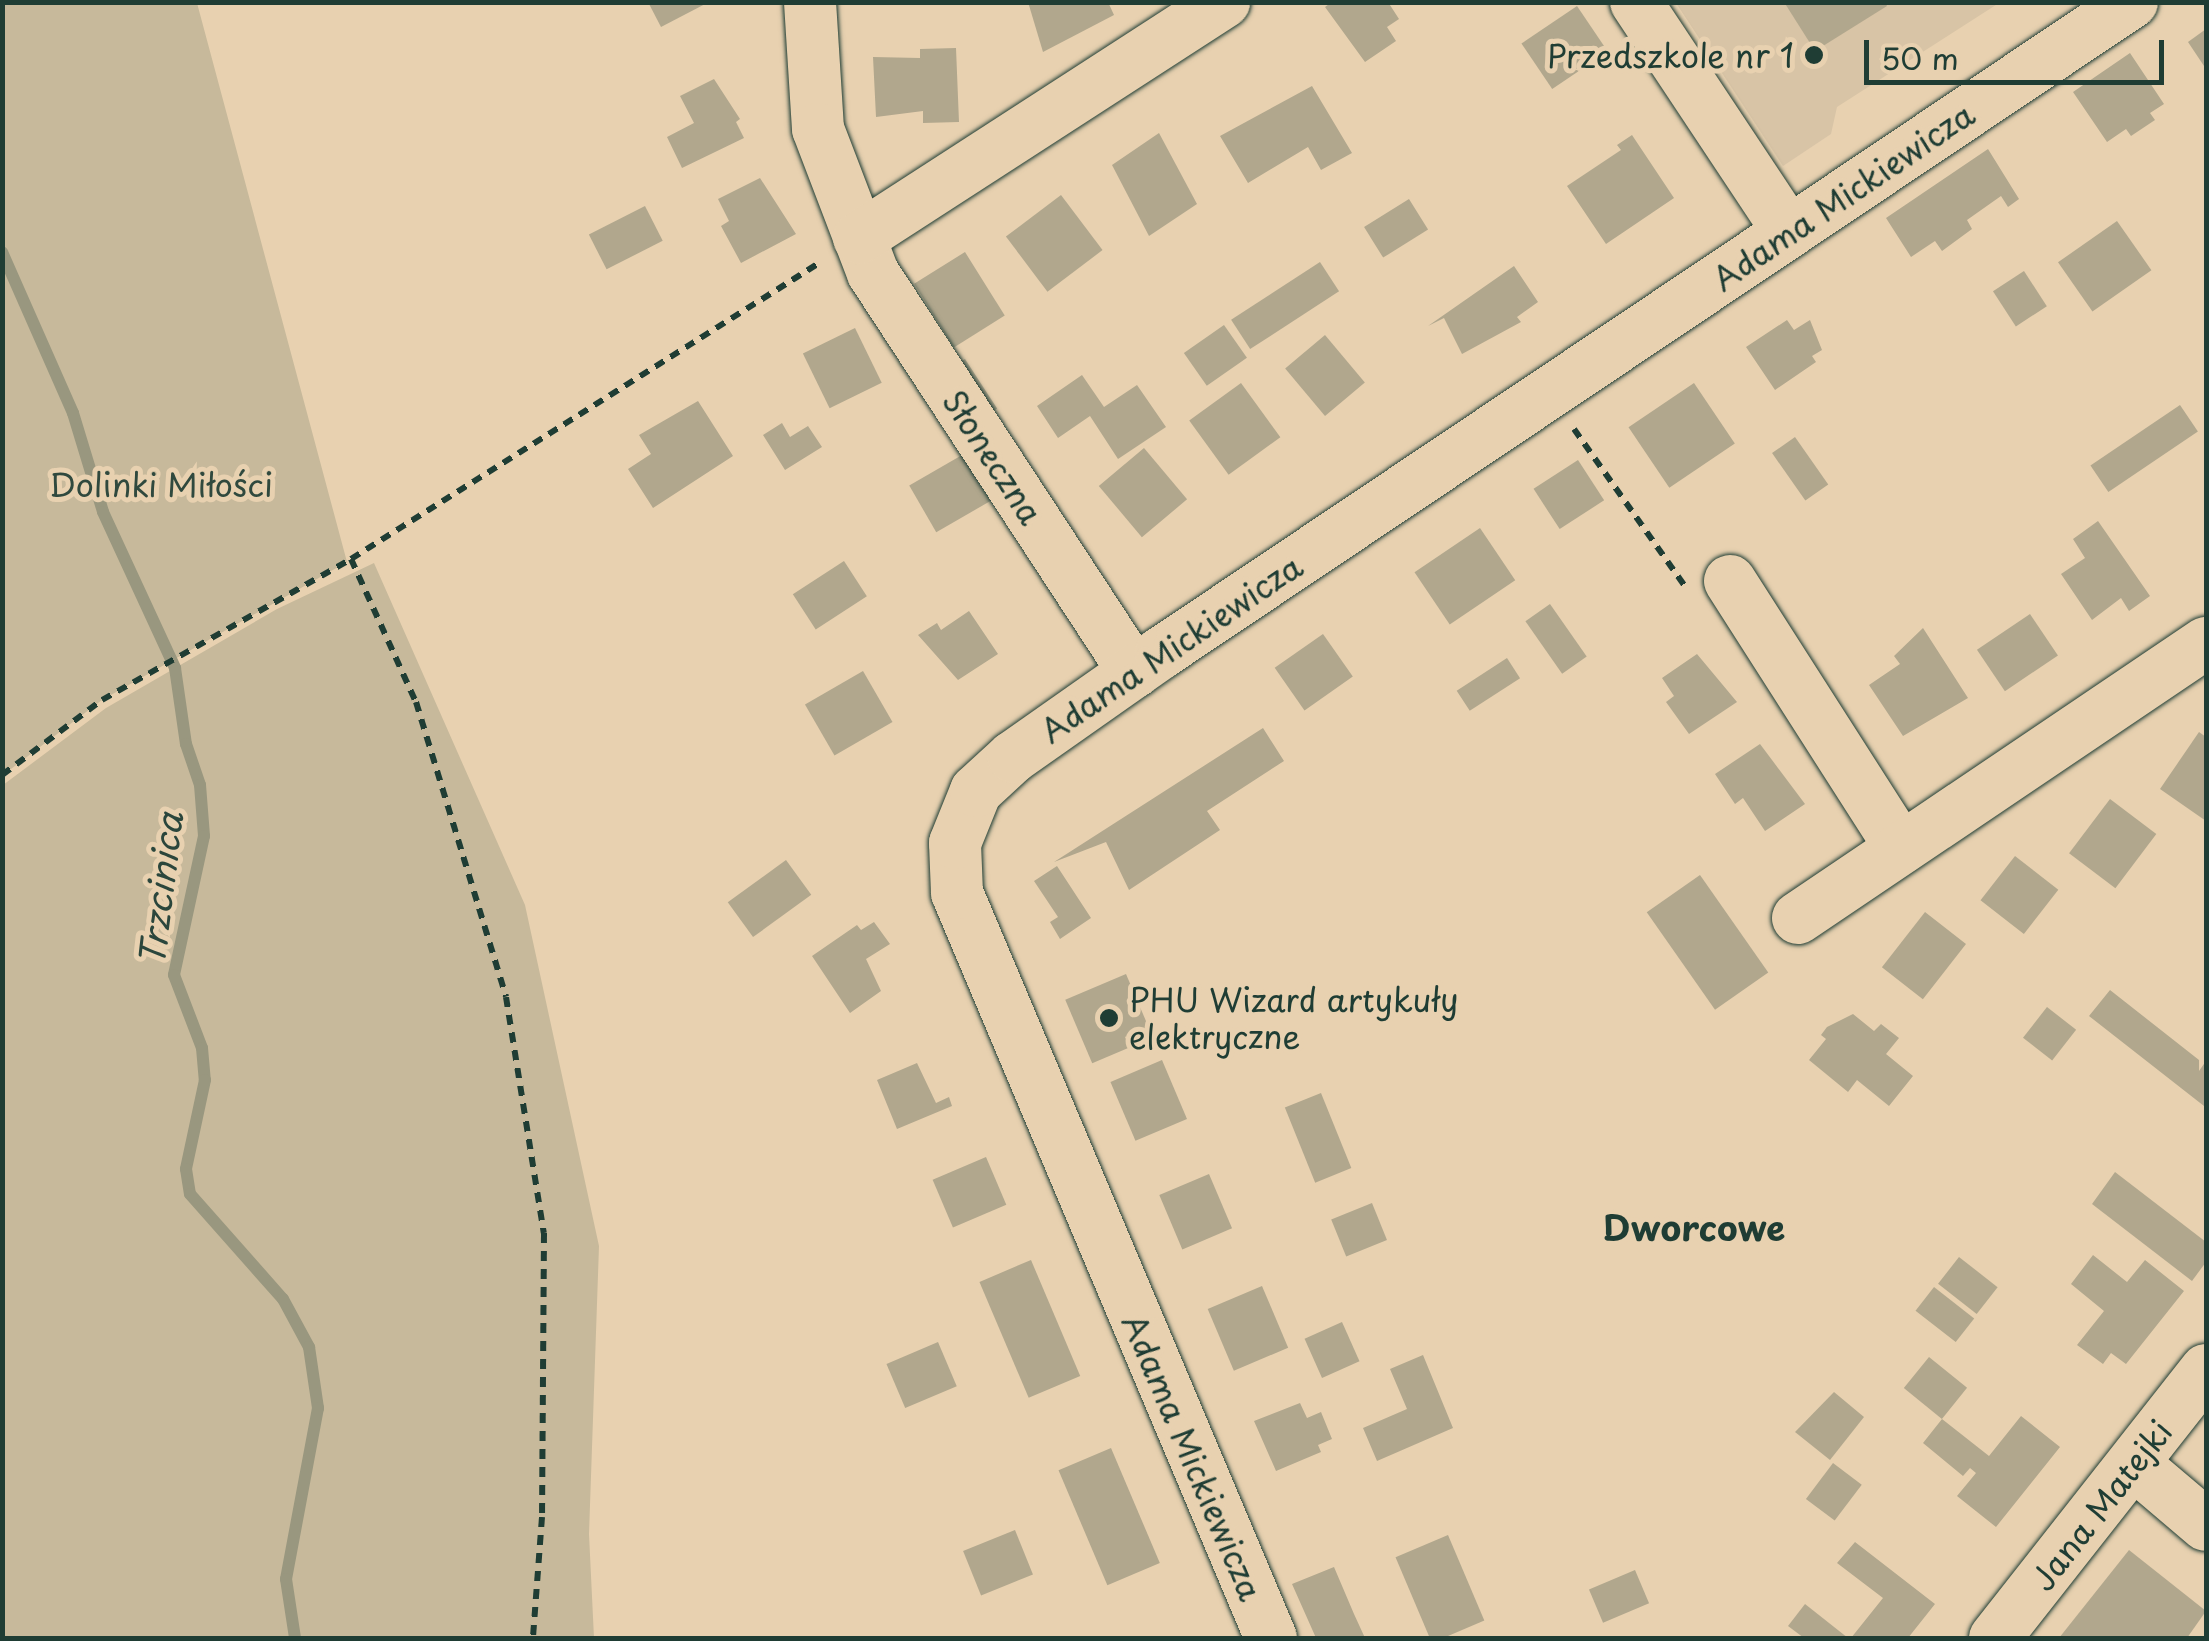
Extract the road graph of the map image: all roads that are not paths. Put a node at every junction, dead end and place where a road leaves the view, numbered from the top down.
1 (810, 2) edge
2 (1636, 2) edge
3 (2132, 2) edge
4 (1220, 4) edge
5 (1789, 232) junction
6 (858, 238) junction
7 (1730, 581) road end
8 (2206, 643) edge
9 (1134, 672) junction
10 (1901, 848) junction
11 (1798, 918) dead end
12 (2206, 1370) edge
13 (2134, 1464) junction
14 (2206, 1525) edge
15 (1271, 1638) edge
16 (1994, 1638) edge

1 - 6 street, Słoneczna
2 - 5 street
3 - 5 street, Adama Mickiewicza
4 - 6 street
5 - 9 street, Adama Mickiewicza
6 - 9 street, Słoneczna
7 - 10 street
8 - 10 street
9 - 15 street, Adama Mickiewicza
10 - 11 street
12 - 13 street, Jana Matejki
13 - 14 street
13 - 16 street, Jana Matejki

